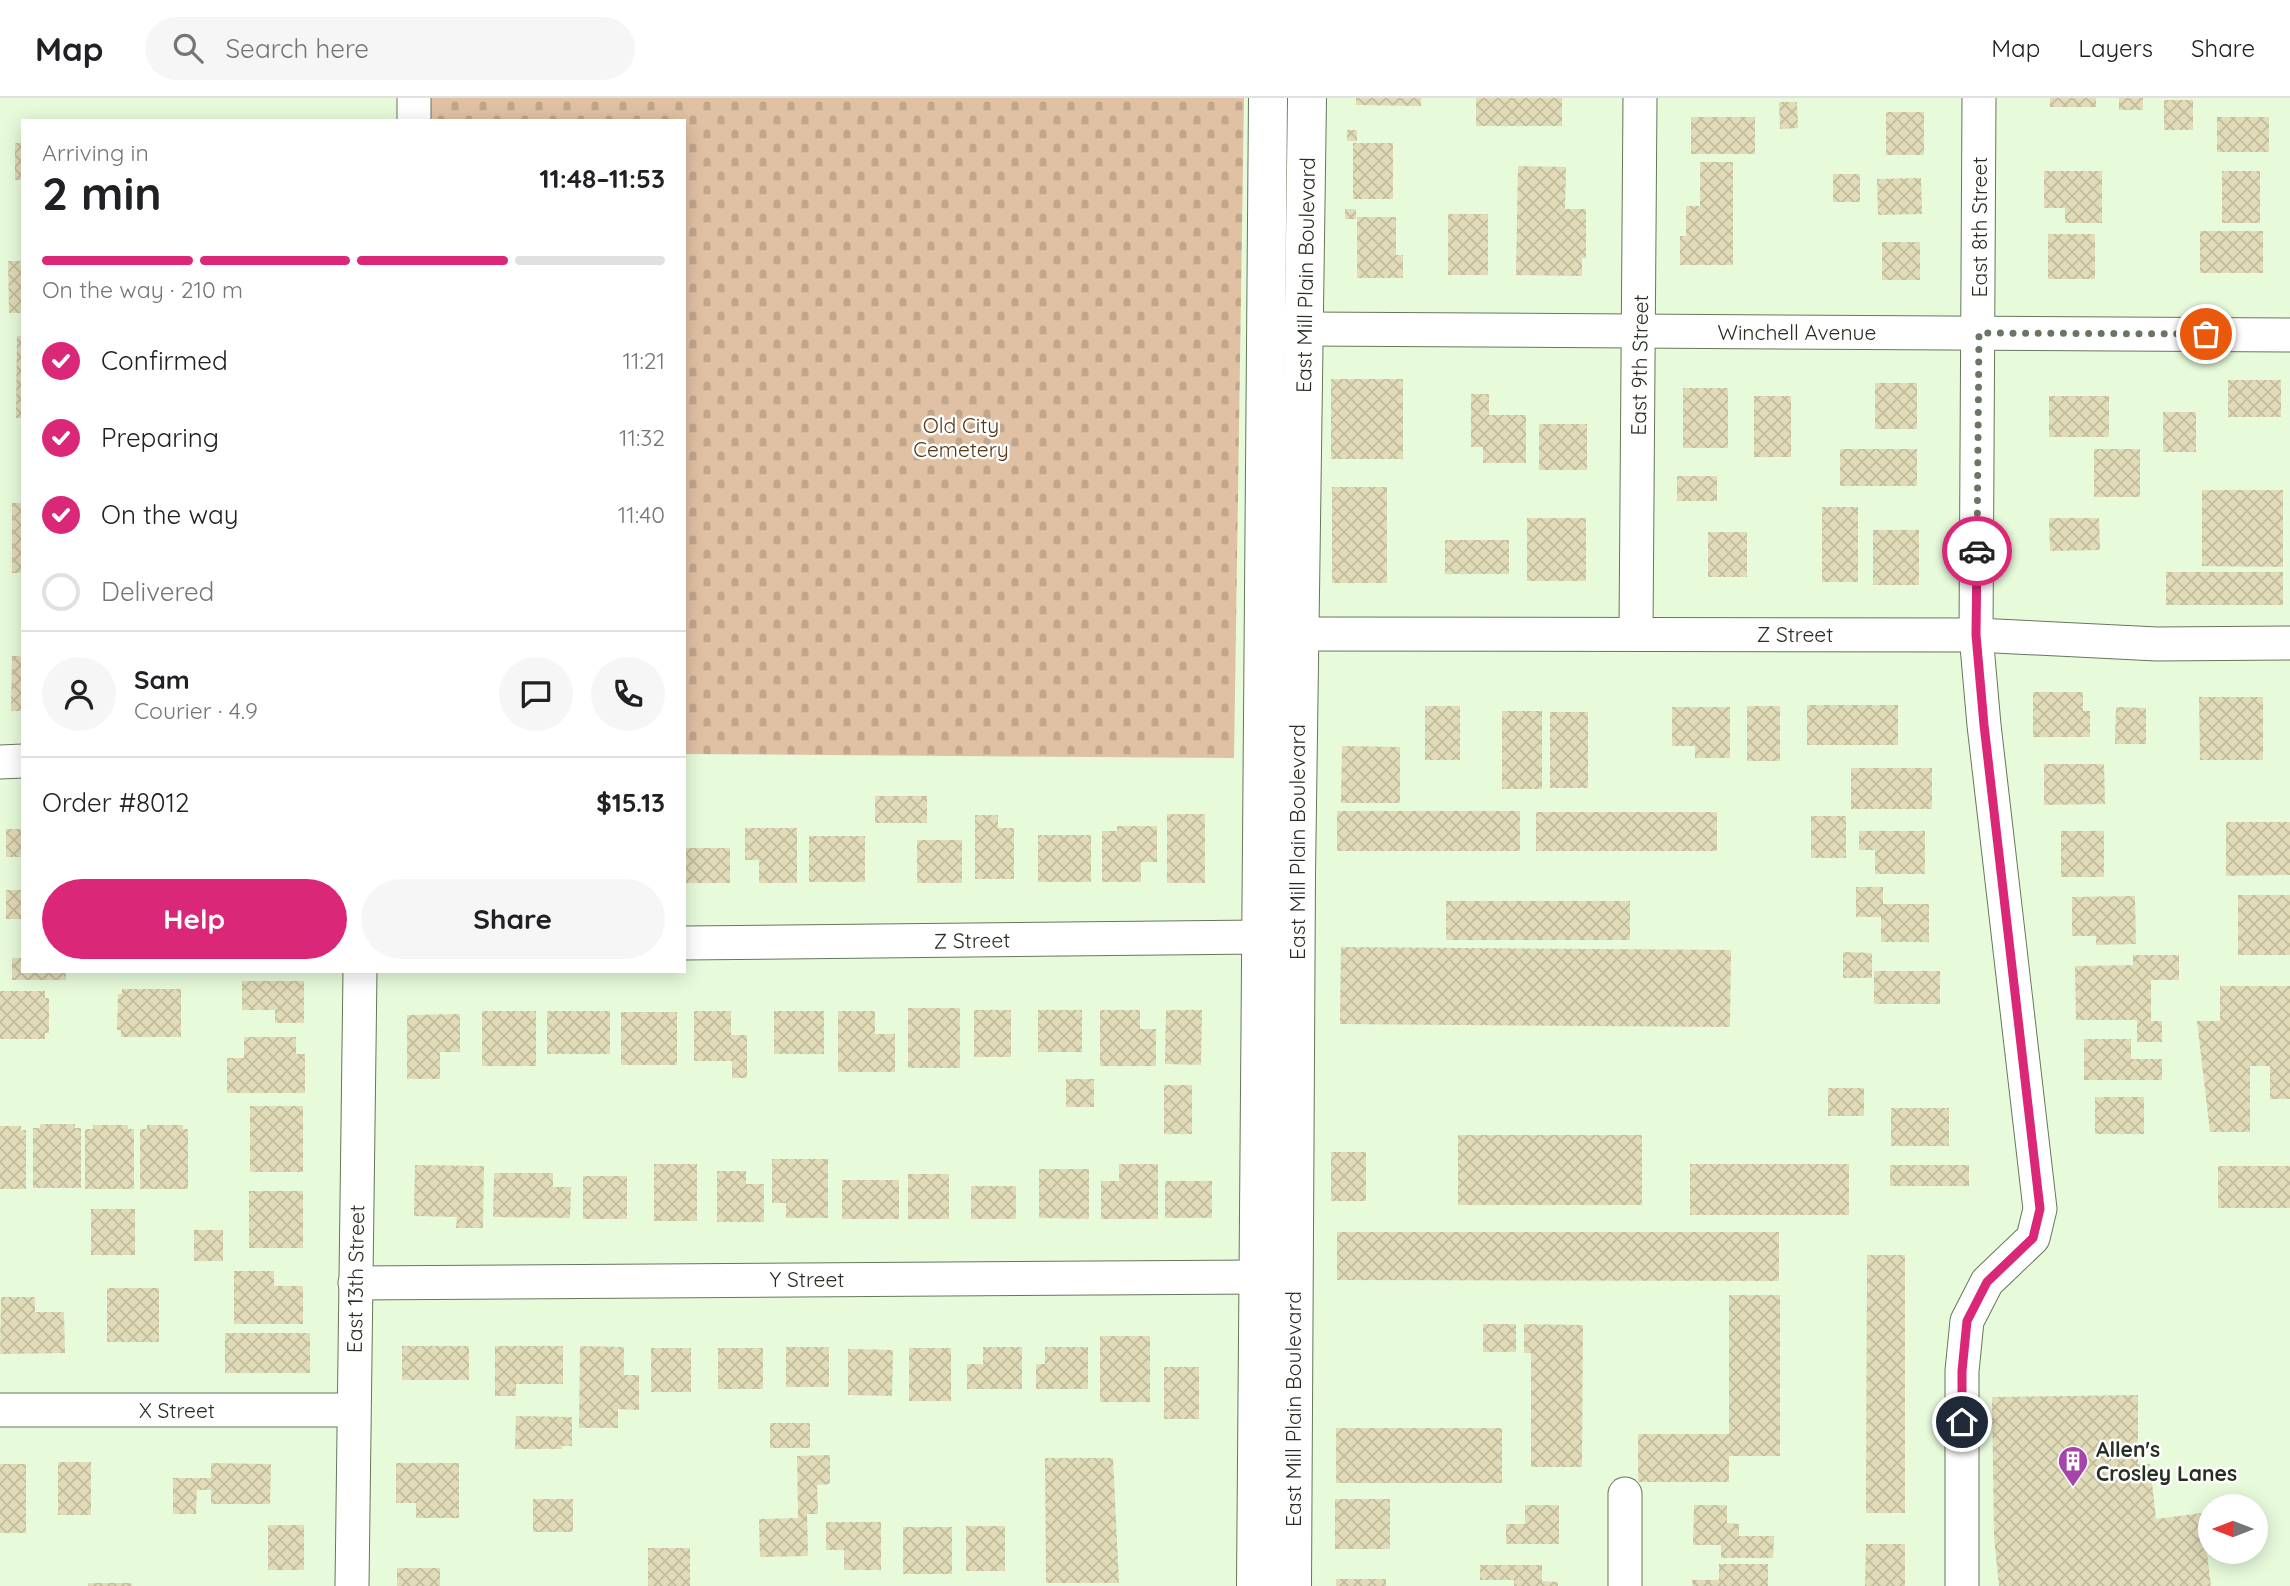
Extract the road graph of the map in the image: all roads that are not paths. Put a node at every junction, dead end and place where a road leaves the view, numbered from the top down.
1 (414, 98) edge
2 (1268, 98) edge
3 (1307, 98) edge
4 (1640, 98) edge
5 (1979, 98) edge
6 (414, 119) edge
7 (1305, 329) junction
8 (1640, 331) junction
9 (1979, 333) junction
10 (2290, 335) edge
11 (1636, 632) junction
12 (1299, 634) junction
13 (1976, 635) junction
14 (2290, 643) edge
15 (21, 761) edge
16 (0, 762) edge
17 (1260, 937) junction
18 (686, 943) edge
19 (360, 973) edge
20 (1258, 1277) junction
21 (355, 1283) junction
22 (0, 1410) edge
23 (353, 1410) junction
24 (1625, 1494) dead end
25 (352, 1586) edge
26 (1256, 1586) edge
27 (1292, 1586) edge
28 (1625, 1586) edge
29 (1962, 1586) edge

1 - 6 street
2 - 17 main road, East Mill Plain Boulevard
3 - 7 main road, East Mill Plain Boulevard
4 - 8 street, East 9th Street
5 - 9 street, East 8th Street
7 - 8 street, Winchell Avenue
7 - 12 main road, East Mill Plain Boulevard
8 - 9 street, Winchell Avenue
8 - 11 street, East 9th Street
9 - 10 street, Winchell Avenue
9 - 13 street, East 8th Street
11 - 12 street, Z Street
11 - 13 street, Z Street
12 - 27 main road, East Mill Plain Boulevard
13 - 14 street, Z Street
13 - 29 street, East 8th Street
15 - 16 street
17 - 18 street, Z Street
17 - 20 main road, East Mill Plain Boulevard
19 - 21 street, East 13th Street
20 - 21 street, Y Street
20 - 26 main road, East Mill Plain Boulevard
21 - 23 street, East 13th Street
22 - 23 street, X Street
23 - 25 street, East 13th Street
24 - 28 street

